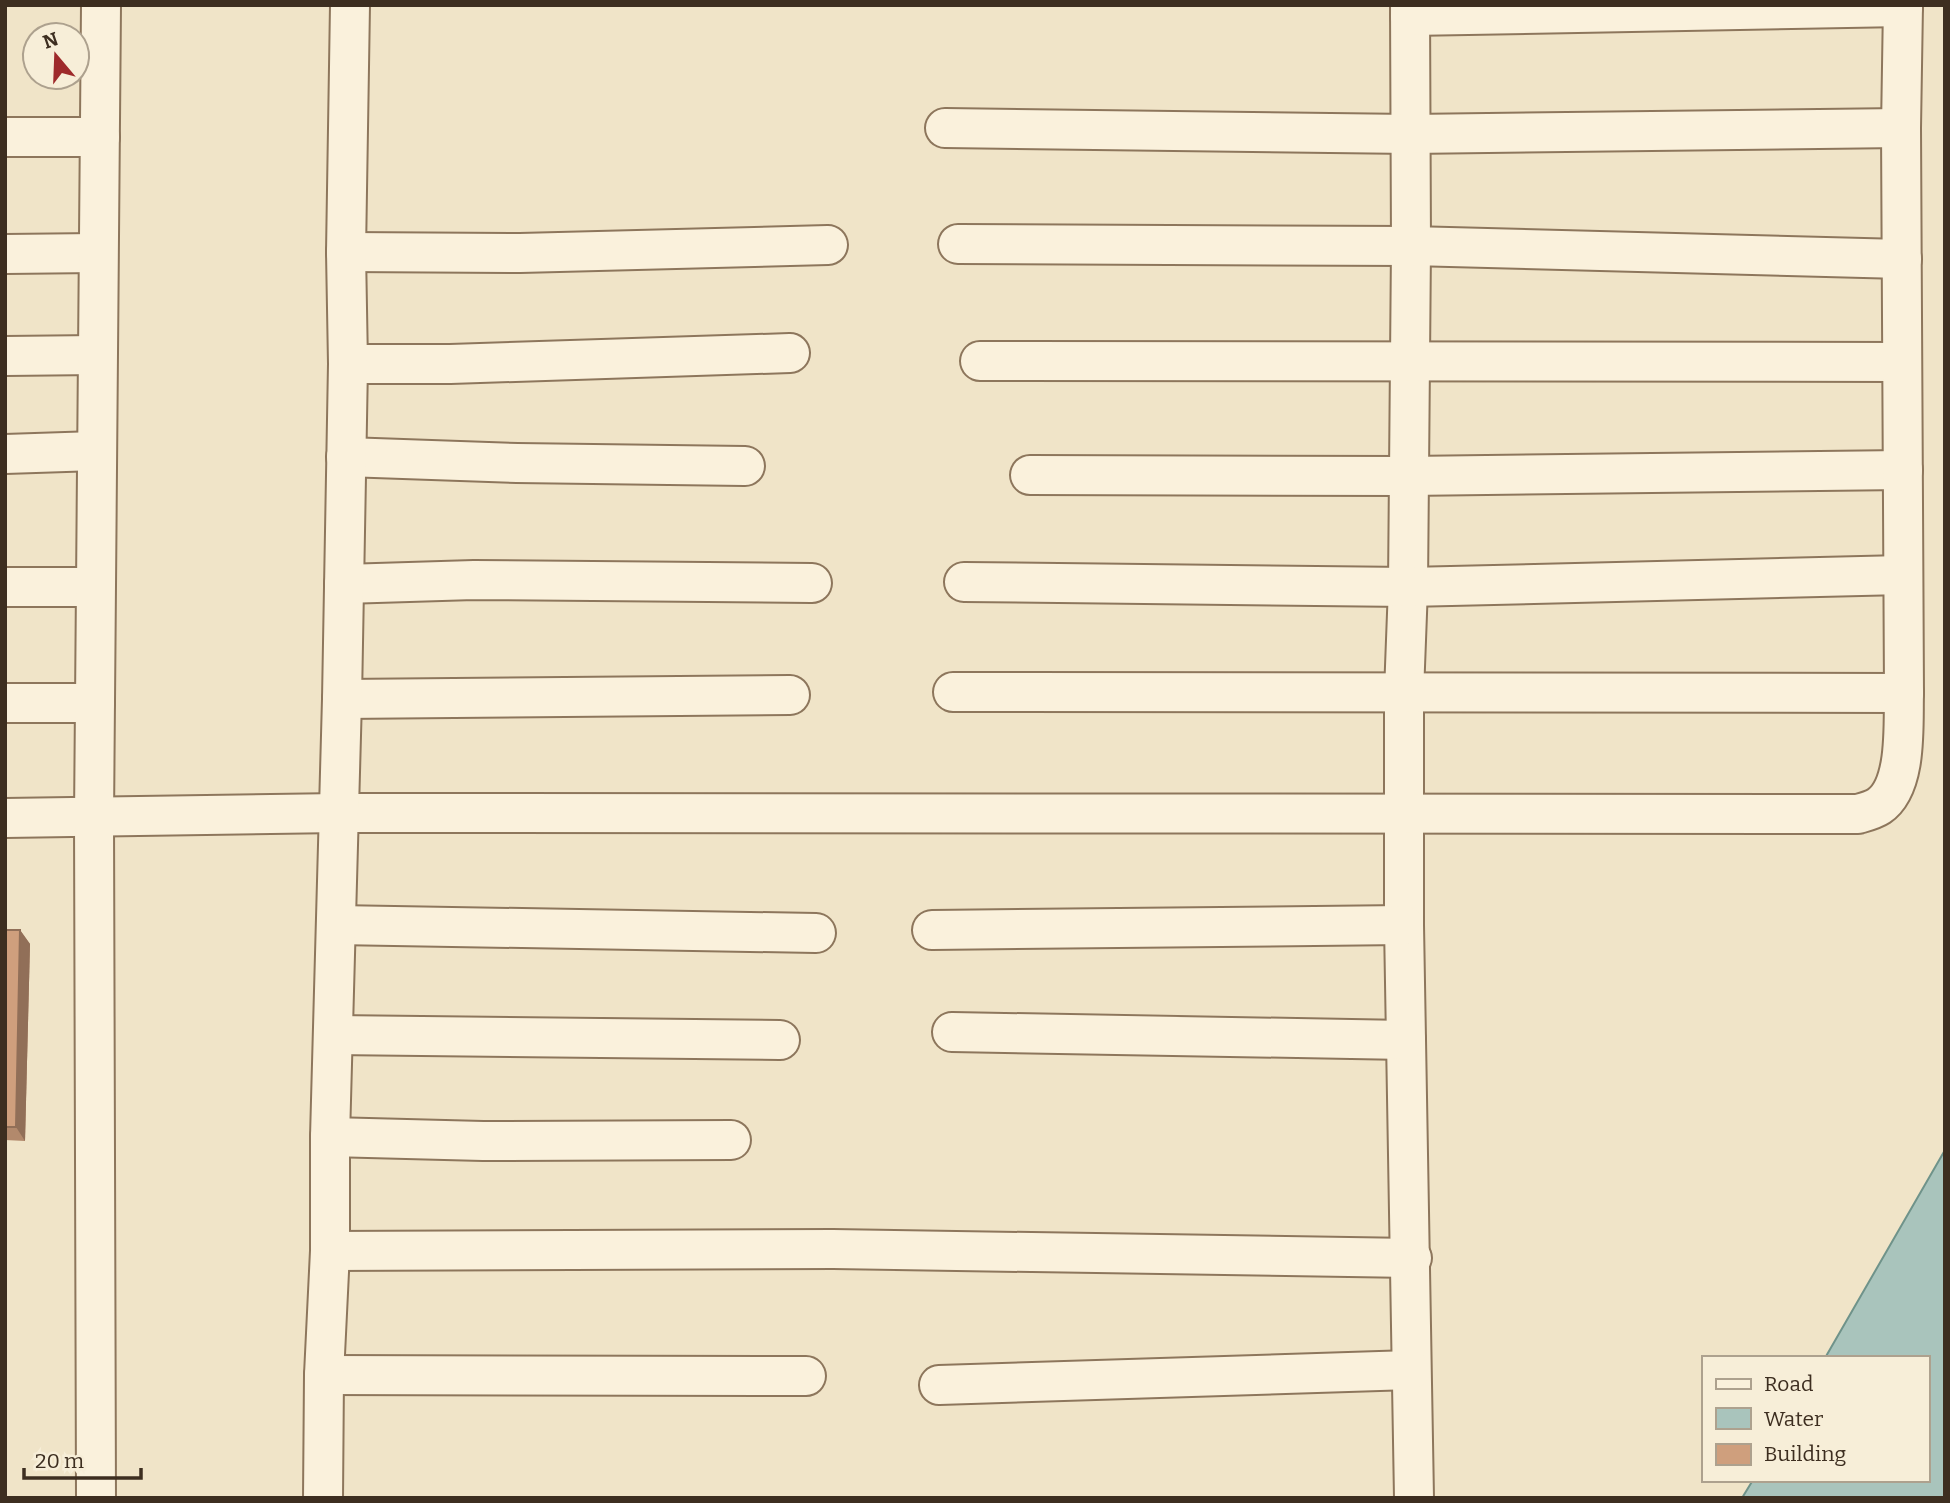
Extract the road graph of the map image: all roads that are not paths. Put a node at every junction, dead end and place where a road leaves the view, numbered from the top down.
1 (101, 5) edge
2 (350, 5) edge
3 (1903, 6) edge
4 (1410, 11) edge
5 (945, 128) dead end
6 (1901, 128) junction
7 (1410, 134) junction
8 (5, 137) edge
9 (100, 137) junction
10 (958, 244) dead end
11 (828, 245) dead end
12 (1411, 246) junction
13 (346, 252) junction
14 (97, 253) junction
15 (5, 254) edge
16 (1902, 259) junction
17 (790, 353) dead end
18 (97, 355) junction
19 (5, 356) edge
20 (980, 361) dead end
21 (1409, 362) junction
22 (1902, 362) junction
23 (348, 364) junction
24 (96, 451) junction
25 (5, 454) edge
26 (346, 457) junction
27 (745, 466) dead end
28 (1903, 470) junction
29 (1030, 475) dead end
30 (1408, 476) junction
31 (1903, 575) junction
32 (964, 582) dead end
33 (812, 583) dead end
34 (344, 584) junction
35 (5, 587) edge
36 (95, 587) junction
37 (1408, 587) junction
38 (953, 692) dead end
39 (1404, 693) junction
40 (1904, 693) junction
41 (790, 695) dead end
42 (342, 699) junction
43 (5, 703) edge
44 (95, 703) junction
45 (339, 813) junction
46 (1405, 814) junction
47 (5, 818) edge
48 (94, 818) junction
49 (336, 925) junction
50 (1404, 925) junction
51 (932, 930) dead end
52 (816, 933) dead end
53 (952, 1032) dead end
54 (333, 1035) junction
55 (780, 1040) dead end
56 (1406, 1040) junction
57 (330, 1137) junction
58 (731, 1140) dead end
59 (330, 1251) junction
60 (1412, 1258) junction
61 (1411, 1370) junction
62 (324, 1374) junction
63 (806, 1376) dead end
64 (939, 1385) dead end
65 (96, 1498) edge
66 (323, 1498) edge
67 (1415, 1498) edge

1 - 9 street
2 - 13 street
3 - 4 street
3 - 6 street
4 - 7 street
5 - 7 street
6 - 7 street
6 - 16 street
7 - 12 street
8 - 9 street
9 - 14 street
10 - 12 street
11 - 13 street
12 - 16 street
12 - 21 street
13 - 23 street
14 - 15 street
14 - 18 street
16 - 22 street
17 - 23 street
18 - 19 street
18 - 24 street
20 - 21 street
21 - 22 street
21 - 30 street
22 - 28 street
23 - 26 street
24 - 25 street
24 - 36 street
26 - 27 street
26 - 34 street
28 - 30 street
28 - 31 street
29 - 30 street
30 - 37 street
31 - 37 street
31 - 40 street
32 - 37 street
33 - 34 street
34 - 42 street
35 - 36 street
36 - 44 street
37 - 39 street
38 - 39 street
39 - 40 street
39 - 46 street
40 - 46 street
41 - 42 street
42 - 45 street
43 - 44 street
44 - 48 street
45 - 46 street
45 - 48 street
45 - 49 street
46 - 50 street
47 - 48 street
48 - 65 street
49 - 52 street
49 - 54 street
50 - 51 street
50 - 56 street
53 - 56 street
54 - 55 street
54 - 57 street
56 - 60 street
57 - 58 street
57 - 59 street
59 - 60 street
59 - 62 street
60 - 61 street
61 - 64 street
61 - 67 street
62 - 63 street
62 - 66 street

